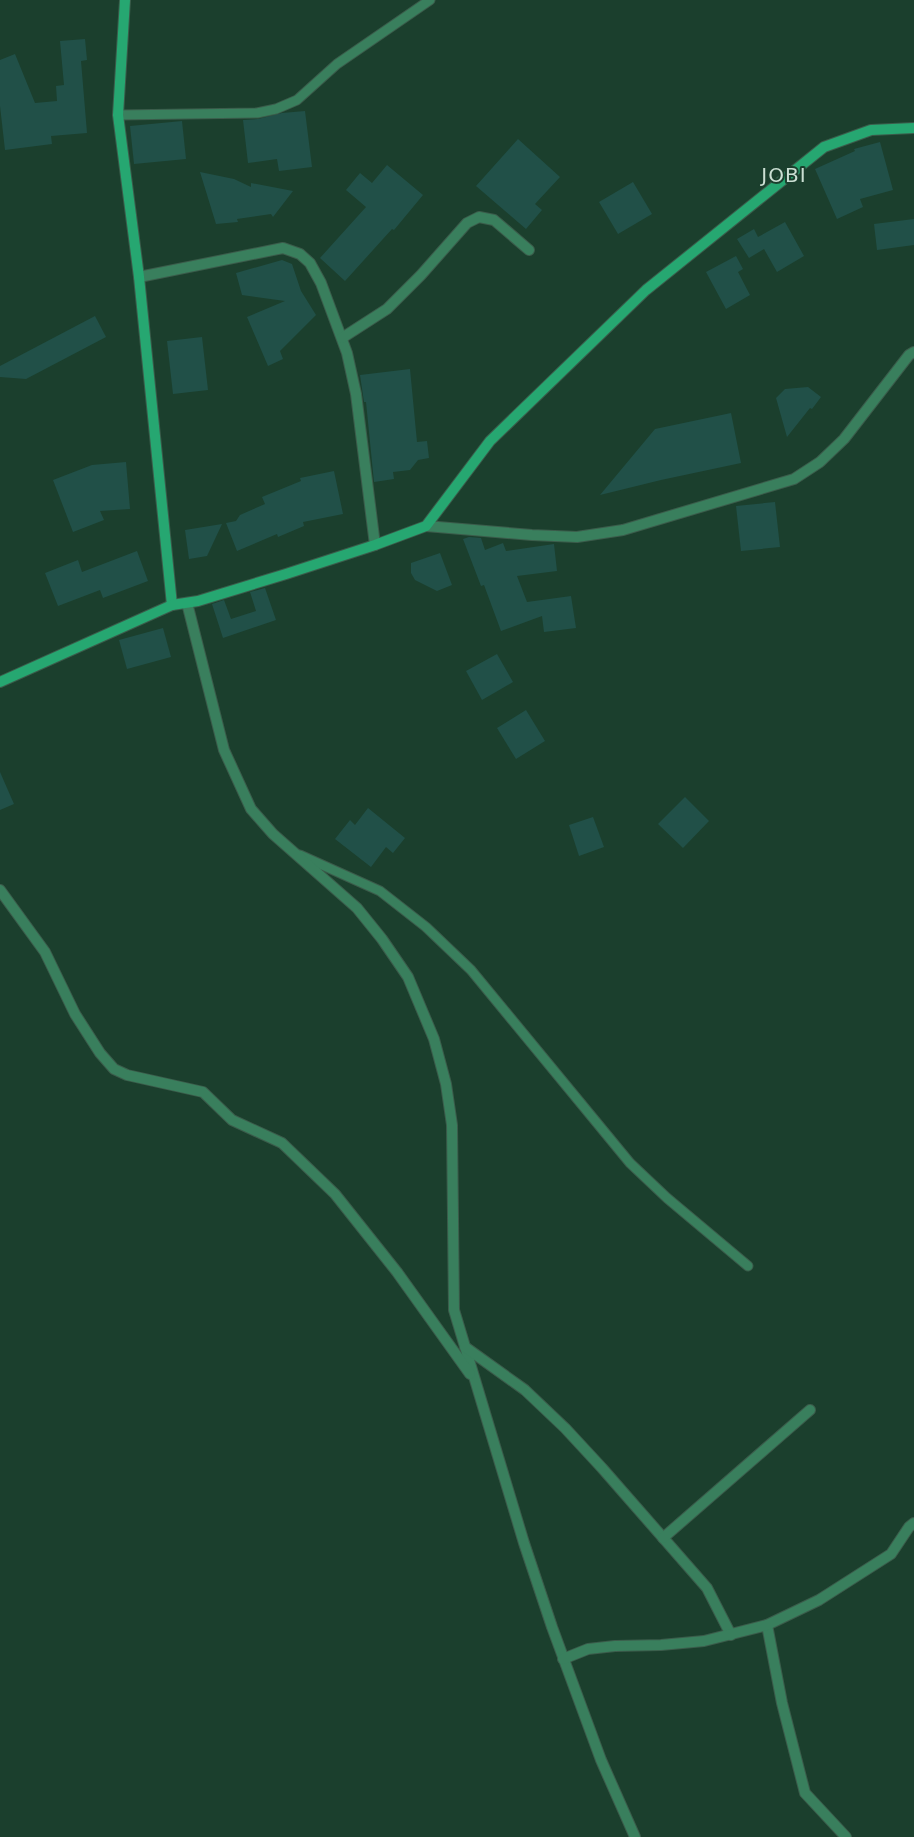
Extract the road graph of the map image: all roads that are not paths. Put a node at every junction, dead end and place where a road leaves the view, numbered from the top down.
1 (125, 0) edge
2 (430, 0) edge
3 (118, 115) junction
4 (914, 128) edge
5 (529, 250) dead end
6 (139, 277) junction
7 (342, 338) junction
8 (914, 352) edge
9 (426, 526) junction
10 (375, 545) junction
11 (187, 603) junction
12 (172, 605) junction
13 (0, 682) edge
14 (291, 851) junction
15 (0, 890) edge
16 (748, 1266) dead end
17 (465, 1347) junction
18 (476, 1382) junction
19 (810, 1410) dead end
20 (914, 1523) edge
21 (663, 1538) junction
22 (767, 1625) junction
23 (731, 1635) junction
24 (563, 1659) junction
25 (635, 1837) edge
26 (846, 1837) edge

1 - 3 street
2 - 3 lane
3 - 6 street
4 - 9 street
5 - 7 street
6 - 7 street
6 - 12 street
7 - 10 street
8 - 9 street
9 - 10 street
10 - 11 street
11 - 12 street
11 - 14 street
12 - 13 street
14 - 16 lane
14 - 17 street
15 - 18 street
17 - 18 street
17 - 21 street
18 - 24 street
19 - 21 street
20 - 22 street
21 - 23 street
22 - 23 street
22 - 26 street
23 - 24 street
24 - 25 street

